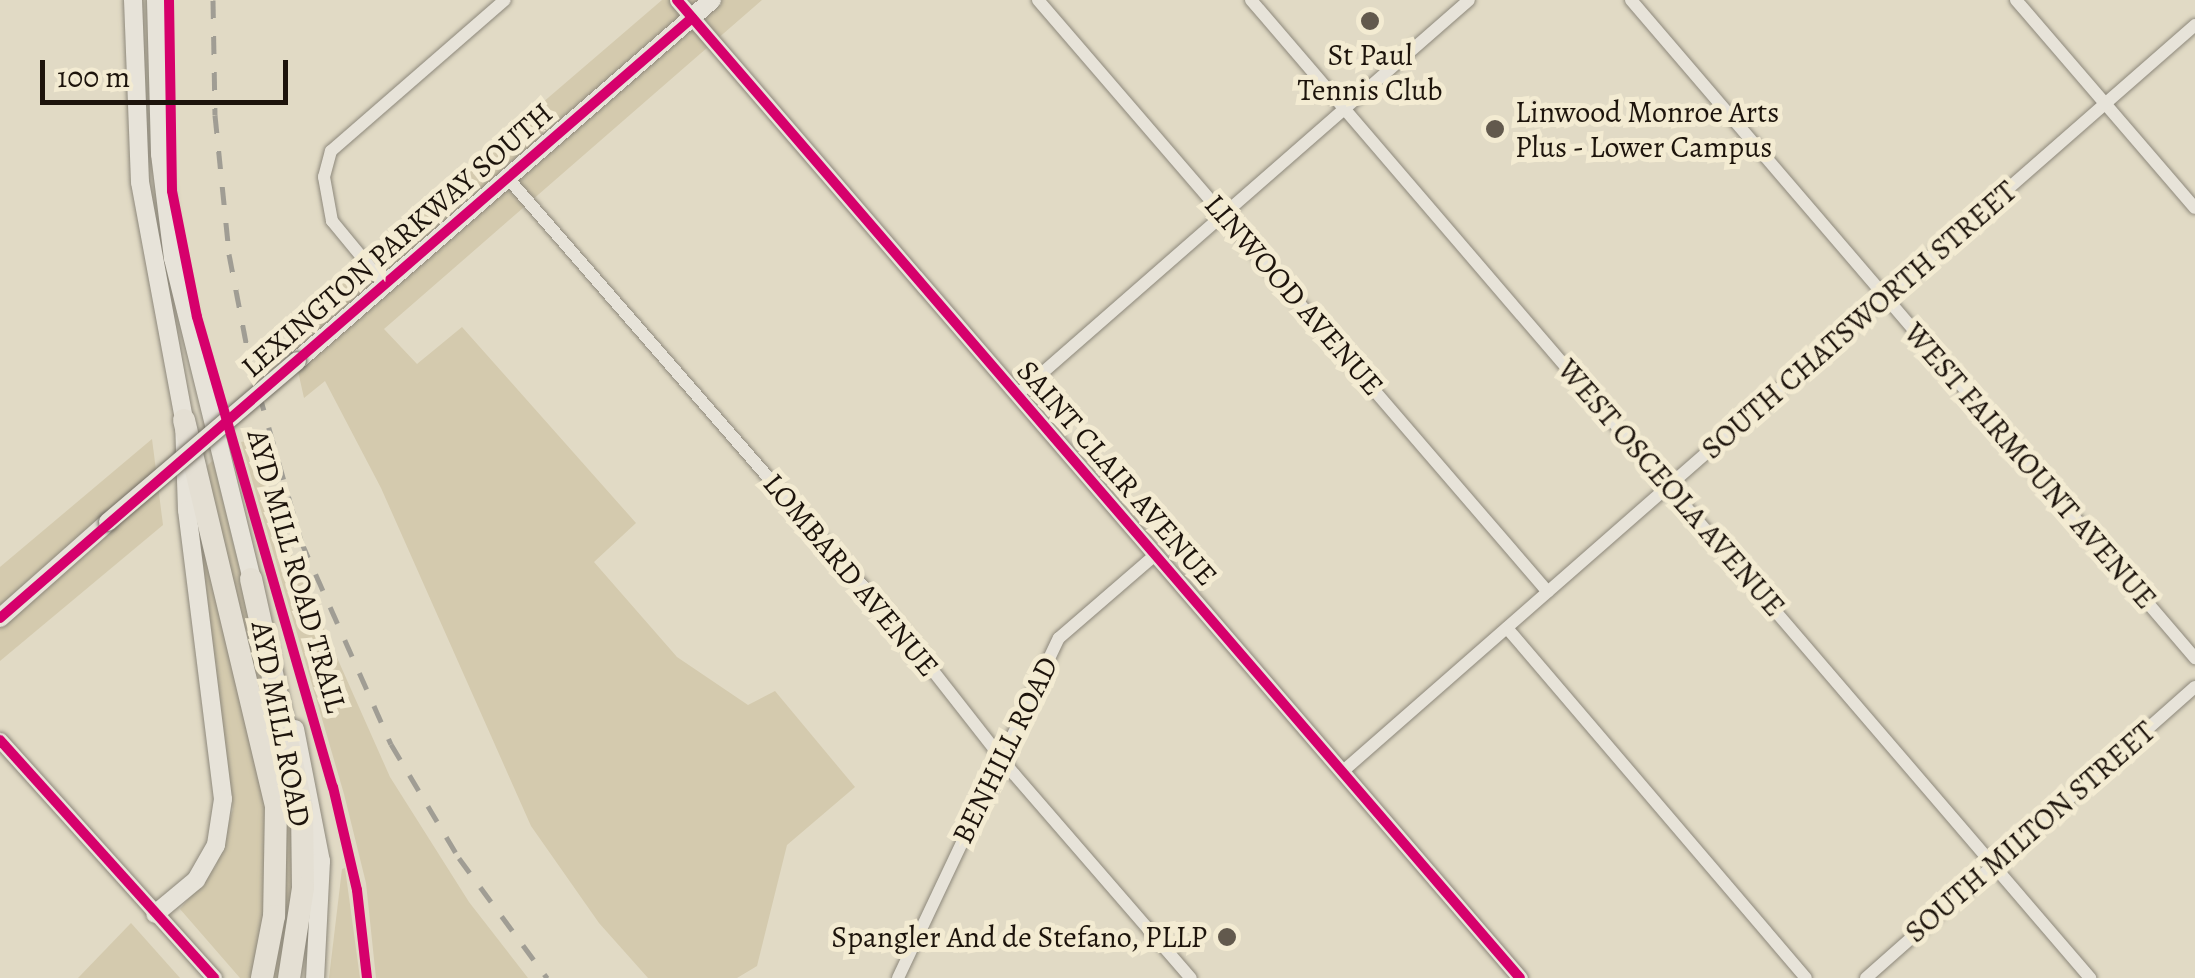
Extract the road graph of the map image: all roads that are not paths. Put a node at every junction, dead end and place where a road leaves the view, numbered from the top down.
1 (133, 0) edge
2 (156, 0) edge
3 (505, 0) edge
4 (678, 0) edge
5 (712, 0) edge
6 (1038, 0) edge
7 (1251, 0) edge
8 (1468, 0) edge
9 (1631, 0) edge
10 (2016, 0) edge
11 (692, 18) junction
12 (2195, 25) edge
13 (2105, 104) junction
14 (1344, 108) junction
15 (506, 176) junction
16 (2195, 208) edge
17 (1224, 214) junction
18 (384, 284) junction
19 (1886, 296) junction
20 (1016, 395) junction
21 (184, 420) junction
22 (1670, 486) junction
23 (1155, 554) junction
24 (251, 579) junction
25 (1548, 592) junction
26 (0, 618) edge
27 (1507, 628) junction
28 (2195, 658) edge
29 (2195, 687) edge
30 (0, 740) edge
31 (1000, 756) junction
32 (1342, 772) junction
33 (1994, 865) junction
34 (155, 914) junction
35 (214, 978) edge
36 (262, 978) edge
37 (289, 978) edge
38 (316, 978) edge
39 (898, 978) edge
40 (1191, 978) edge
41 (1520, 978) edge
42 (1806, 978) edge
43 (1866, 978) edge
44 (2090, 978) edge

1 - 21 main road
2 - 24 main road, AYD MILL ROAD
3 - 18 street, LEXINGTON PARKWAY SOUTH
4 - 11 street, SAINT CLAIR AVENUE
5 - 11 main road, LEXINGTON PARKWAY SOUTH
6 - 17 street, LINWOOD AVENUE
7 - 14 street, WEST OSCEOLA AVENUE
8 - 14 street
9 - 19 street, WEST FAIRMOUNT AVENUE
10 - 13 street
11 - 15 main road, LEXINGTON PARKWAY SOUTH
11 - 20 street, SAINT CLAIR AVENUE
12 - 13 street, SOUTH CHATSWORTH STREET
13 - 16 street
13 - 19 street, SOUTH CHATSWORTH STREET
14 - 17 street
14 - 22 street, WEST OSCEOLA AVENUE
15 - 18 main road, LEXINGTON PARKWAY SOUTH
15 - 31 street, LOMBARD AVENUE
17 - 20 street
17 - 25 street, LINWOOD AVENUE
18 - 26 main road, LEXINGTON PARKWAY SOUTH, bridge
19 - 22 street, SOUTH CHATSWORTH STREET
19 - 28 street, WEST FAIRMOUNT AVENUE
20 - 23 street, SAINT CLAIR AVENUE
21 - 34 main road
21 - 36 highway
22 - 25 street, SOUTH CHATSWORTH STREET
22 - 33 street, WEST OSCEOLA AVENUE
23 - 31 street, BENHILL ROAD
23 - 32 street, SAINT CLAIR AVENUE
24 - 37 highway, AYD MILL ROAD
24 - 38 main road
25 - 27 street, SOUTH CHATSWORTH STREET
27 - 32 street, SOUTH CHATSWORTH STREET
27 - 42 street
29 - 33 street, SOUTH MILTON STREET
30 - 34 street
31 - 39 street, BENHILL ROAD
31 - 40 street, LOMBARD AVENUE
32 - 41 street, SAINT CLAIR AVENUE
33 - 43 street, SOUTH MILTON STREET
33 - 44 street, WEST OSCEOLA AVENUE
34 - 35 street

